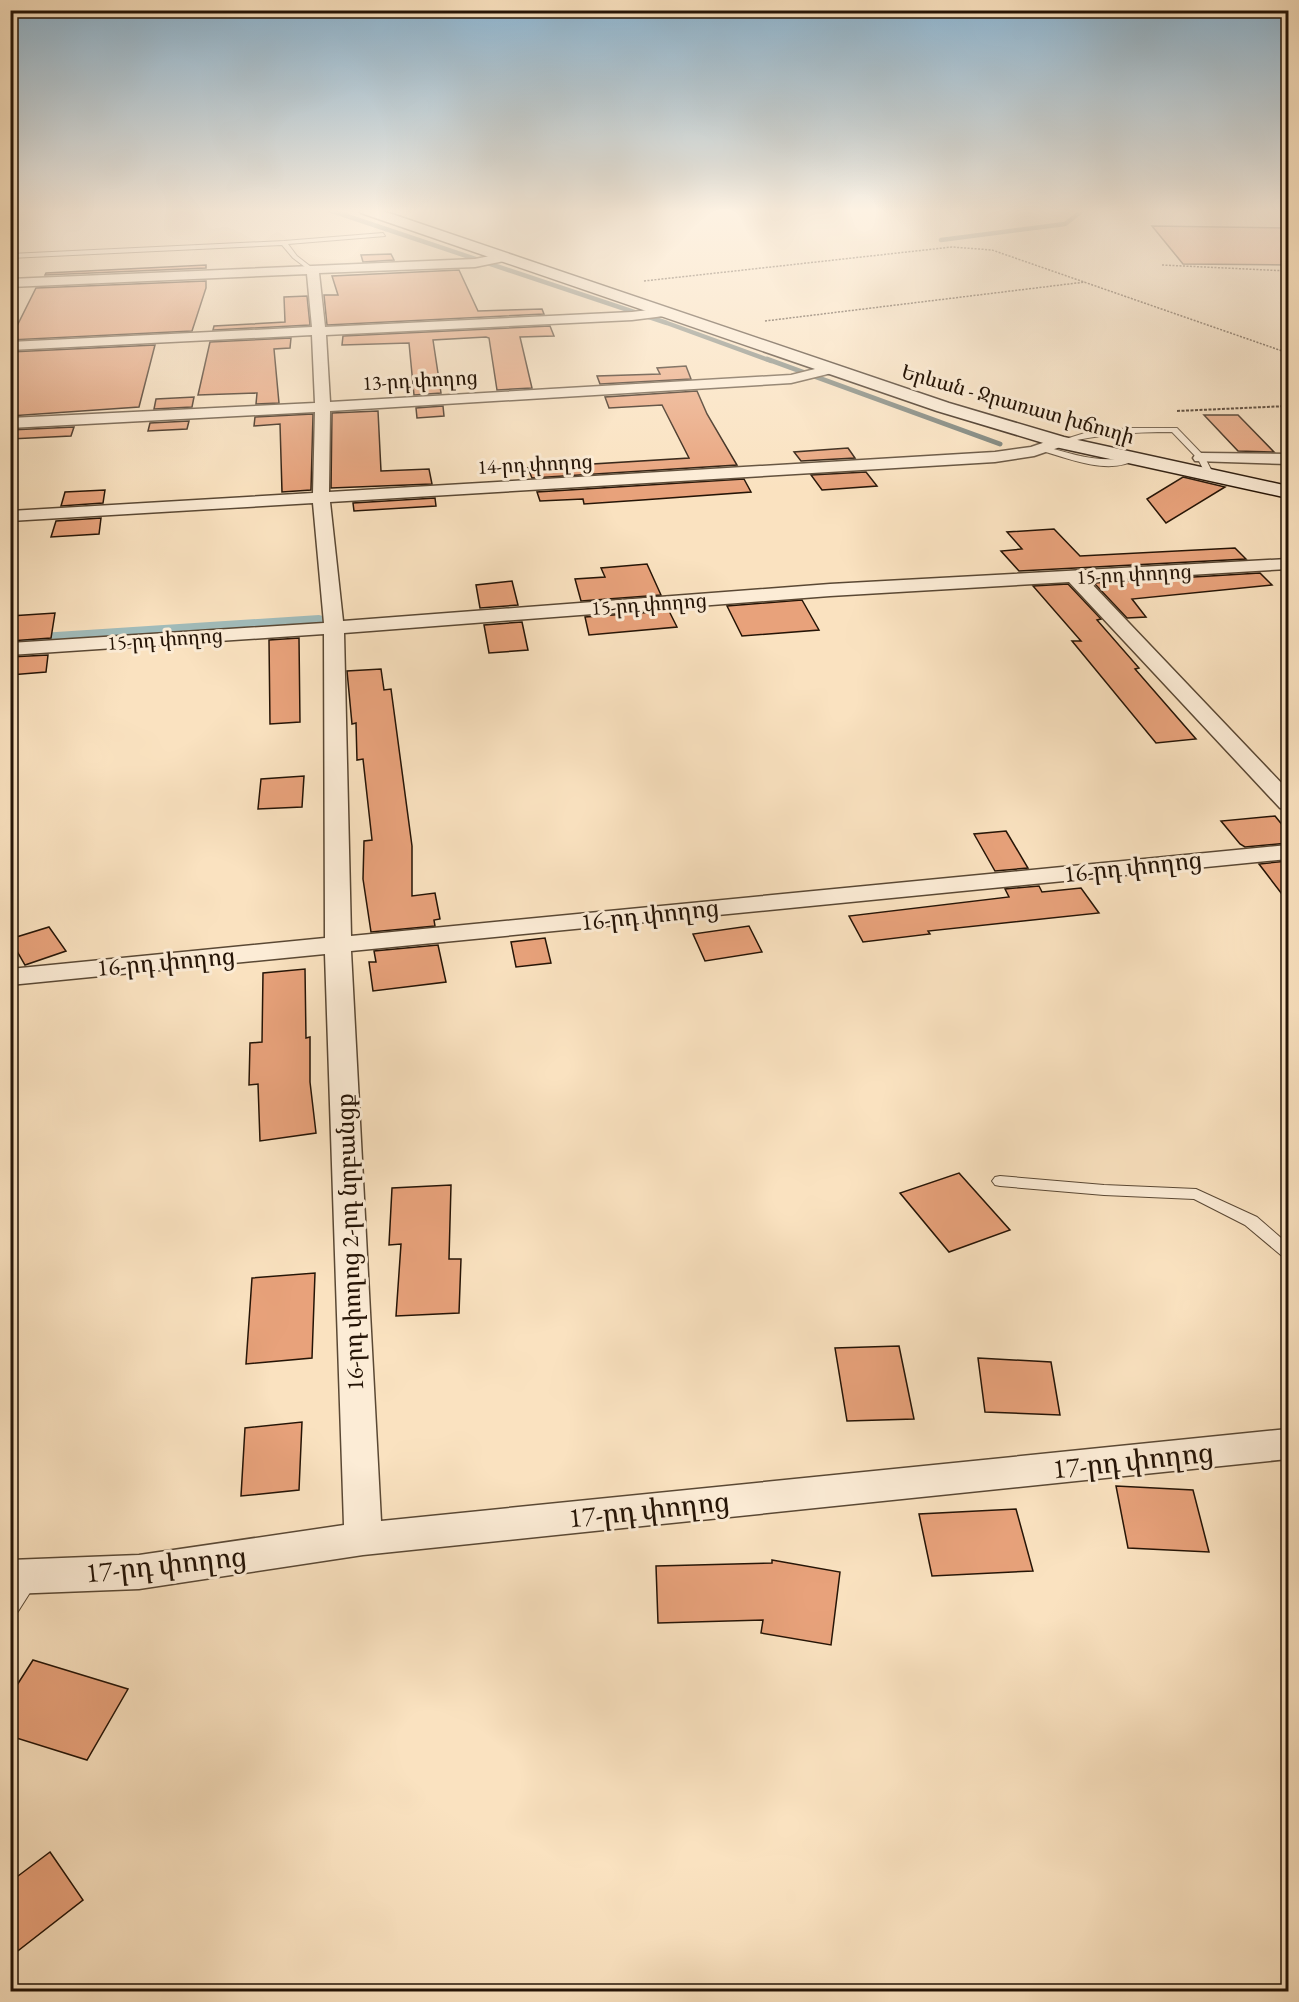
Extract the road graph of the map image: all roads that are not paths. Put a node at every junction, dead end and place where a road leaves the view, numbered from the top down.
1 (317, 303) edge
2 (638, 303) edge
3 (660, 312) junction
4 (320, 332) junction
5 (10, 346) edge
6 (831, 369) junction
7 (323, 407) junction
8 (10, 423) edge
9 (1060, 442) junction
10 (1042, 448) junction
11 (1134, 458) junction
12 (1201, 458) junction
13 (1288, 459) edge
14 (1210, 476) junction
15 (1288, 492) edge
16 (321, 498) junction
17 (10, 516) edge
18 (1288, 564) edge
19 (1075, 577) junction
20 (334, 628) junction
21 (10, 649) edge
22 (1288, 803) edge
23 (1288, 852) edge
24 (338, 946) junction
25 (10, 977) edge
26 (1000, 1181) dead end
27 (1288, 1252) edge
28 (1288, 1444) edge
29 (363, 1539) junction
30 (21, 1576) edge
31 (10, 1607) edge

1 - 4 street, 16-րդ փողոց 2-րդ նրբանցք
2 - 3 main road, Երևան - Ջրառատ խճուղի
3 - 4 street
3 - 6 main road, Երևան - Ջրառատ խճուղի
4 - 5 street
4 - 7 street, 16-րդ փողոց 2-րդ նրբանցք
6 - 7 street, 13-րդ փողոց
6 - 9 main road, Երևան - Ջրառատ խճուղի
7 - 8 street, 13-րդ փողոց
7 - 16 street, 16-րդ փողոց 2-րդ նրբանցք
9 - 10 street, 14-րդ փողոց
9 - 11 main road, Երևան - Ջրառատ խճուղի
9 - 12 lane
10 - 11 lane
10 - 16 street, 14-րդ փողոց
11 - 14 main road, Երևան - Ջրառատ խճուղի
12 - 13 street
12 - 14 lane
14 - 15 main road, Երևան - Ջրառատ խճուղի
16 - 17 street, 14-րդ փողոց
16 - 20 street, 16-րդ փողոց 2-րդ նրբանցք
18 - 19 street, 15-րդ փողոց
19 - 20 street, 15-րդ փողոց
19 - 22 street
20 - 21 street, 15-րդ փողոց
20 - 24 street, 16-րդ փողոց 2-րդ նրբանցք
23 - 24 street, 16-րդ փողոց
24 - 25 street, 16-րդ փողոց
24 - 29 street, 16-րդ փողոց 2-րդ նրբանցք
26 - 27 lane
28 - 29 street, 17-րդ փողոց
29 - 30 street, 17-րդ փողոց
30 - 31 lane

